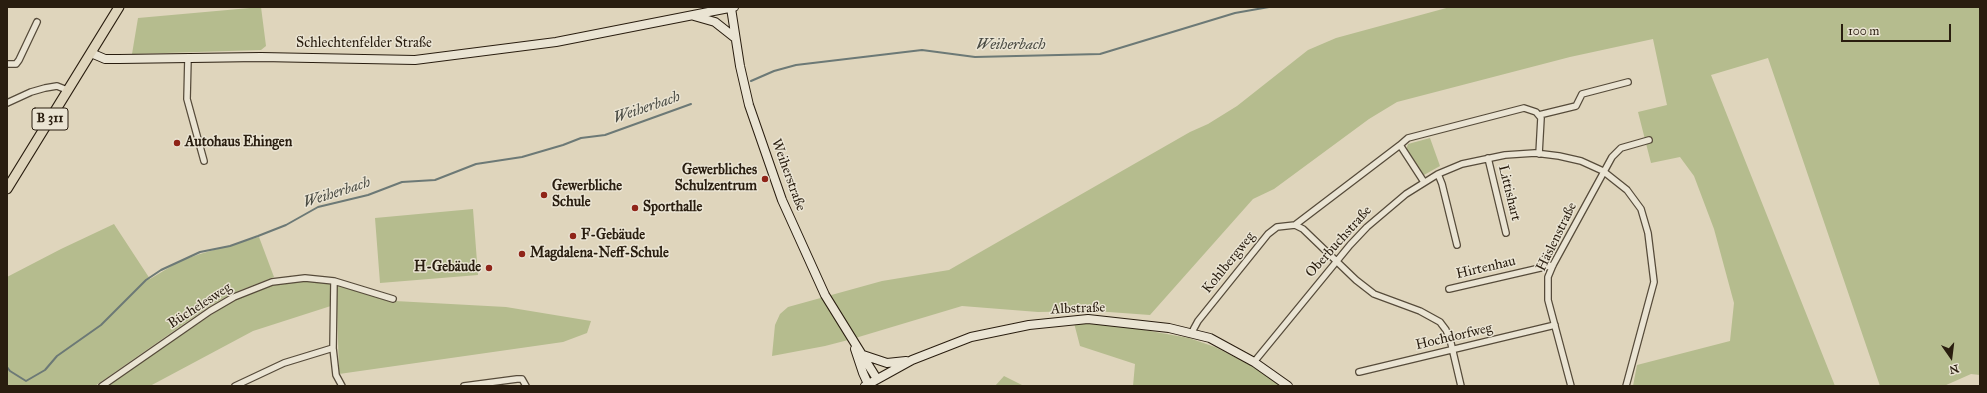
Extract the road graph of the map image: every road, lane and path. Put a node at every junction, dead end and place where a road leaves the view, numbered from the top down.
1 (119, 7) edge
2 (732, 7) edge
3 (688, 16) junction
4 (37, 22) dead end
5 (734, 36) junction
6 (91, 53) junction
7 (188, 58) junction
8 (7, 64) edge
9 (1628, 82) dead end
10 (67, 90) junction
11 (7, 103) edge
12 (1539, 115) junction
13 (1649, 140) dead end
14 (1400, 146) junction
15 (1539, 154) junction
16 (1488, 158) junction
17 (204, 161) dead end
18 (1603, 171) junction
19 (1438, 174) junction
20 (1424, 182) junction
21 (7, 189) edge
22 (1295, 225) junction
23 (1506, 234) dead end
24 (1458, 245) dead end
25 (1336, 262) junction
26 (1553, 265) junction
27 (334, 281) junction
28 (1449, 290) dead end
29 (393, 299) dead end
30 (1555, 325) junction
31 (1192, 332) junction
32 (852, 339) junction
33 (333, 348) junction
34 (1453, 350) junction
35 (862, 355) junction
36 (912, 360) junction
37 (1254, 362) junction
38 (1359, 372) dead end
39 (876, 379) junction
40 (866, 385) edge
41 (102, 386) edge
42 (235, 386) edge
43 (342, 386) edge
44 (464, 386) edge
45 (526, 386) edge
46 (1288, 386) edge
47 (1461, 386) edge
48 (1571, 386) edge
49 (1626, 386) edge

1 - 6 main road, B 311
2 - 3 street, Schlechtenfelder Straße
2 - 5 street, Weiherstraße
3 - 5 street
3 - 7 street, Schlechtenfelder Straße
4 - 8 street
5 - 32 street, Weiherstraße
6 - 7 street, Schlechtenfelder Straße
6 - 10 main road, B 311
7 - 17 street
9 - 12 street
10 - 11 street
10 - 21 main road, B 311
12 - 14 street, Kohlbergweg
12 - 15 street
13 - 18 street
14 - 20 street
14 - 22 street, Kohlbergweg
15 - 16 street, Oberbuchstraße
15 - 18 street, Oberbuchstraße
16 - 19 street, Oberbuchstraße
16 - 23 street, Littishart
18 - 26 street, Häslenstraße
18 - 49 street, Oberbuchstraße
19 - 20 street, Oberbuchstraße
19 - 24 street
20 - 25 street, Oberbuchstraße
22 - 25 street
22 - 31 street, Kohlbergweg
25 - 34 street
25 - 37 street, Oberbuchstraße
26 - 28 street, Hirtenhau
26 - 30 street, Häslenstraße
27 - 29 street, Büchelesweg
27 - 33 street
27 - 41 street, Büchelesweg
30 - 34 street, Hochdorfweg
30 - 48 street, Häslenstraße
31 - 36 street, Albstraße
31 - 37 street, Albstraße
32 - 35 street, Weiherstraße
32 - 40 street, Weiherstraße
33 - 42 street
33 - 43 street
34 - 38 street, Hochdorfweg
34 - 47 street
35 - 36 street
35 - 39 street, Weiherstraße
36 - 39 street, Albstraße
37 - 46 street, Albstraße
39 - 40 street, Albstraße
44 - 45 street

